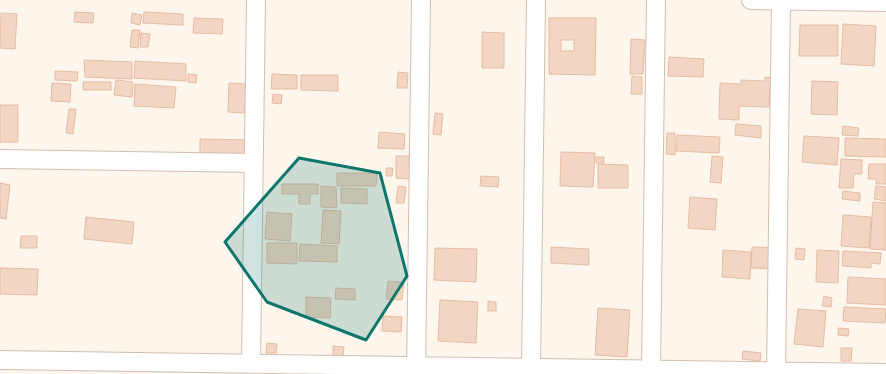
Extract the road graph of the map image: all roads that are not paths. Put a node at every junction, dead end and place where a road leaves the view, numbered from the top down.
1 (256, 0) edge
2 (421, 0) edge
3 (536, 0) edge
4 (656, 0) edge
5 (751, 0) edge
6 (781, 0) edge
7 (886, 2) edge
8 (0, 159) edge
9 (253, 163) junction
10 (0, 360) edge
11 (251, 364) junction
12 (47, 367) edge
13 (531, 368) junction
14 (416, 370) edge
15 (651, 370) junction
16 (776, 373) edge
17 (886, 373) edge

1 - 9 street
2 - 14 street
3 - 13 street
4 - 15 street
5 - 6 street
6 - 7 street
6 - 16 street
8 - 9 street
9 - 11 street
10 - 12 street
11 - 12 street
11 - 14 street
13 - 14 street
13 - 15 street
15 - 16 street
16 - 17 street

